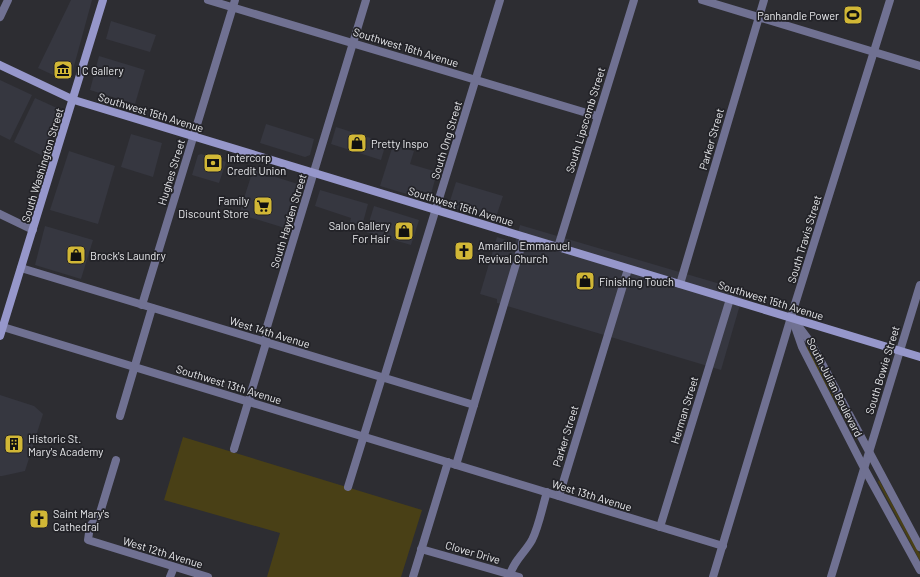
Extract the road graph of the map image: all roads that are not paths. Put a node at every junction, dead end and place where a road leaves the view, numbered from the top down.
1 (8, 0) edge
2 (103, 0) edge
3 (208, 0) edge
4 (366, 0) edge
5 (500, 0) edge
6 (634, 0) edge
7 (702, 0) edge
8 (764, 0) edge
9 (890, 0) edge
10 (234, 4) edge
11 (0, 17) edge
12 (758, 17) junction
13 (353, 43) junction
14 (874, 52) junction
15 (0, 65) edge
16 (920, 66) edge
17 (476, 80) junction
18 (74, 100) junction
19 (597, 116) junction
20 (194, 136) junction
21 (314, 173) junction
22 (436, 210) junction
23 (0, 214) edge
24 (33, 230) junction
25 (524, 237) junction
26 (558, 247) junction
27 (21, 268) junction
28 (628, 268) junction
29 (680, 284) junction
30 (920, 284) edge
31 (730, 299) junction
32 (142, 305) junction
33 (152, 308) junction
34 (792, 318) junction
35 (3, 327) junction
36 (0, 336) edge
37 (266, 342) junction
38 (900, 351) junction
39 (920, 357) edge
40 (135, 366) junction
41 (383, 377) junction
42 (249, 402) junction
43 (474, 405) junction
44 (120, 416) dead end
45 (363, 437) junction
46 (234, 449) dead end
47 (869, 451) junction
48 (116, 460) dead end
49 (452, 463) junction
50 (864, 468) junction
51 (348, 487) dead end
52 (547, 492) junction
53 (559, 496) junction
54 (660, 527) junction
55 (722, 546) junction
56 (920, 548) edge
57 (421, 549) junction
58 (174, 567) junction
59 (920, 570) edge
60 (509, 576) edge
61 (170, 577) edge
62 (208, 577) edge
63 (413, 577) edge
64 (519, 577) edge
65 (713, 577) edge
66 (831, 577) edge

1 - 11 street
2 - 18 main road, South Washington Street
3 - 10 street, Southwest 16th Avenue
4 - 13 street, South Hayden Street
5 - 17 street, South Ong Street
6 - 19 street, South Lipscomb Street
7 - 12 street
8 - 12 street, Parker Street
9 - 14 street, South Travis Street
10 - 13 street, Southwest 16th Avenue
10 - 20 street, Hughes Street
12 - 14 street
12 - 29 street, Parker Street
13 - 17 street, Southwest 16th Avenue
13 - 21 street, South Hayden Street
14 - 16 street
14 - 34 street, South Travis Street
15 - 18 main road, Southwest 15th Avenue
17 - 19 street, Southwest 16th Avenue
17 - 22 street, South Ong Street
18 - 20 main road, Southwest 15th Avenue
18 - 24 main road, South Washington Street
19 - 26 street, South Lipscomb Street
20 - 21 main road, Southwest 15th Avenue
20 - 32 street, Hughes Street
21 - 22 main road, Southwest 15th Avenue
21 - 37 street, South Hayden Street
22 - 25 main road, Southwest 15th Avenue
22 - 41 street, South Ong Street
23 - 24 street
24 - 27 main road, South Washington Street
25 - 26 main road, Southwest 15th Avenue
25 - 43 street
26 - 28 main road, Southwest 15th Avenue
27 - 32 street
27 - 35 main road, South Washington Street
28 - 29 main road, Southwest 15th Avenue
28 - 53 street, Parker Street
29 - 31 main road, Southwest 15th Avenue
30 - 38 street, South Bowie Street
31 - 34 main road, Southwest 15th Avenue
31 - 54 street, Herman Street
32 - 33 street, West 14th Avenue
33 - 37 street, West 14th Avenue
33 - 40 street
34 - 38 main road, Southwest 15th Avenue
34 - 47 street, South Julian Boulevard
34 - 50 street, South Julian Boulevard
34 - 55 street, South Travis Street
35 - 36 main road, South Washington Street
35 - 40 street, Southwest 13th Avenue
37 - 41 street, West 14th Avenue
37 - 42 street, South Hayden Street
38 - 39 main road, Southwest 15th Avenue
38 - 47 street, South Bowie Street
40 - 42 street, Southwest 13th Avenue
40 - 44 street
41 - 43 street, West 14th Avenue
41 - 45 street, South Ong Street
42 - 45 street, Southwest 13th Avenue
42 - 46 street, South Hayden Street
43 - 49 street
45 - 49 street, Southwest 13th Avenue
45 - 51 street, South Ong Street
47 - 50 street, South Bowie Street
47 - 56 street, South Julian Boulevard
48 - 58 street, West 12th Avenue
49 - 52 street, West 13th Avenue
49 - 57 street
50 - 59 street, South Julian Boulevard
50 - 66 street, South Bowie Street
52 - 53 street, West 13th Avenue
52 - 60 street
53 - 54 street, West 13th Avenue
54 - 55 street, West 13th Avenue
55 - 65 street, South Travis Street
57 - 60 street, Clover Drive
57 - 63 street
58 - 61 street
58 - 62 street, West 12th Avenue
60 - 64 street, Clover Drive

